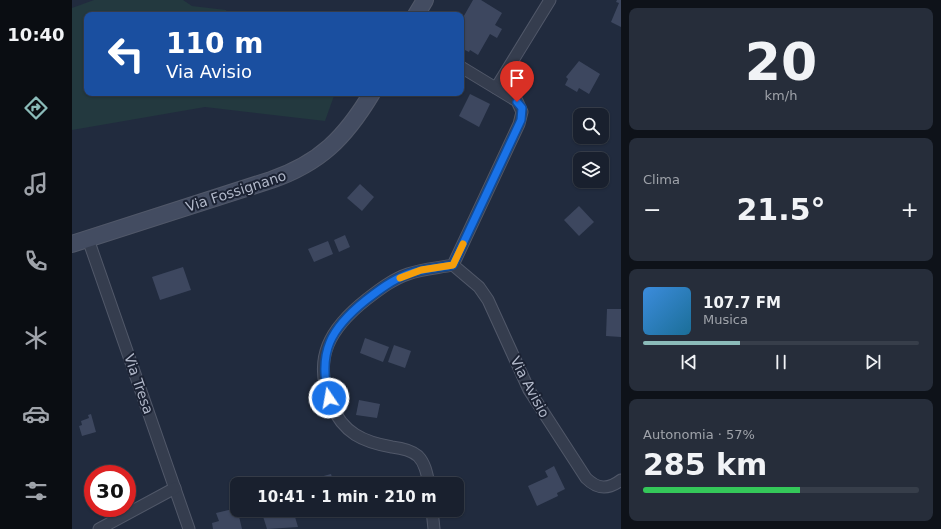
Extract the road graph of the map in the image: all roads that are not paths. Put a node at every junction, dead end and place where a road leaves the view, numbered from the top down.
1 (425, 0) edge
2 (550, 0) edge
3 (418, 12) edge
4 (464, 69) edge
5 (496, 88) junction
6 (370, 96) edge
7 (88, 239) junction
8 (72, 244) edge
9 (453, 265) junction
10 (427, 477) edge
11 (621, 480) edge
12 (175, 488) junction
13 (433, 517) edge
14 (99, 529) edge
15 (189, 529) edge
16 (434, 529) edge

1 - 3 street
2 - 5 street
4 - 5 street
5 - 9 street
6 - 7 street, Via Fossignano
7 - 8 street, Via Fossignano
7 - 12 street, Via Tresa
9 - 10 street
9 - 11 street, Via Avisio
12 - 14 street
12 - 15 street, Via Tresa
13 - 16 street

